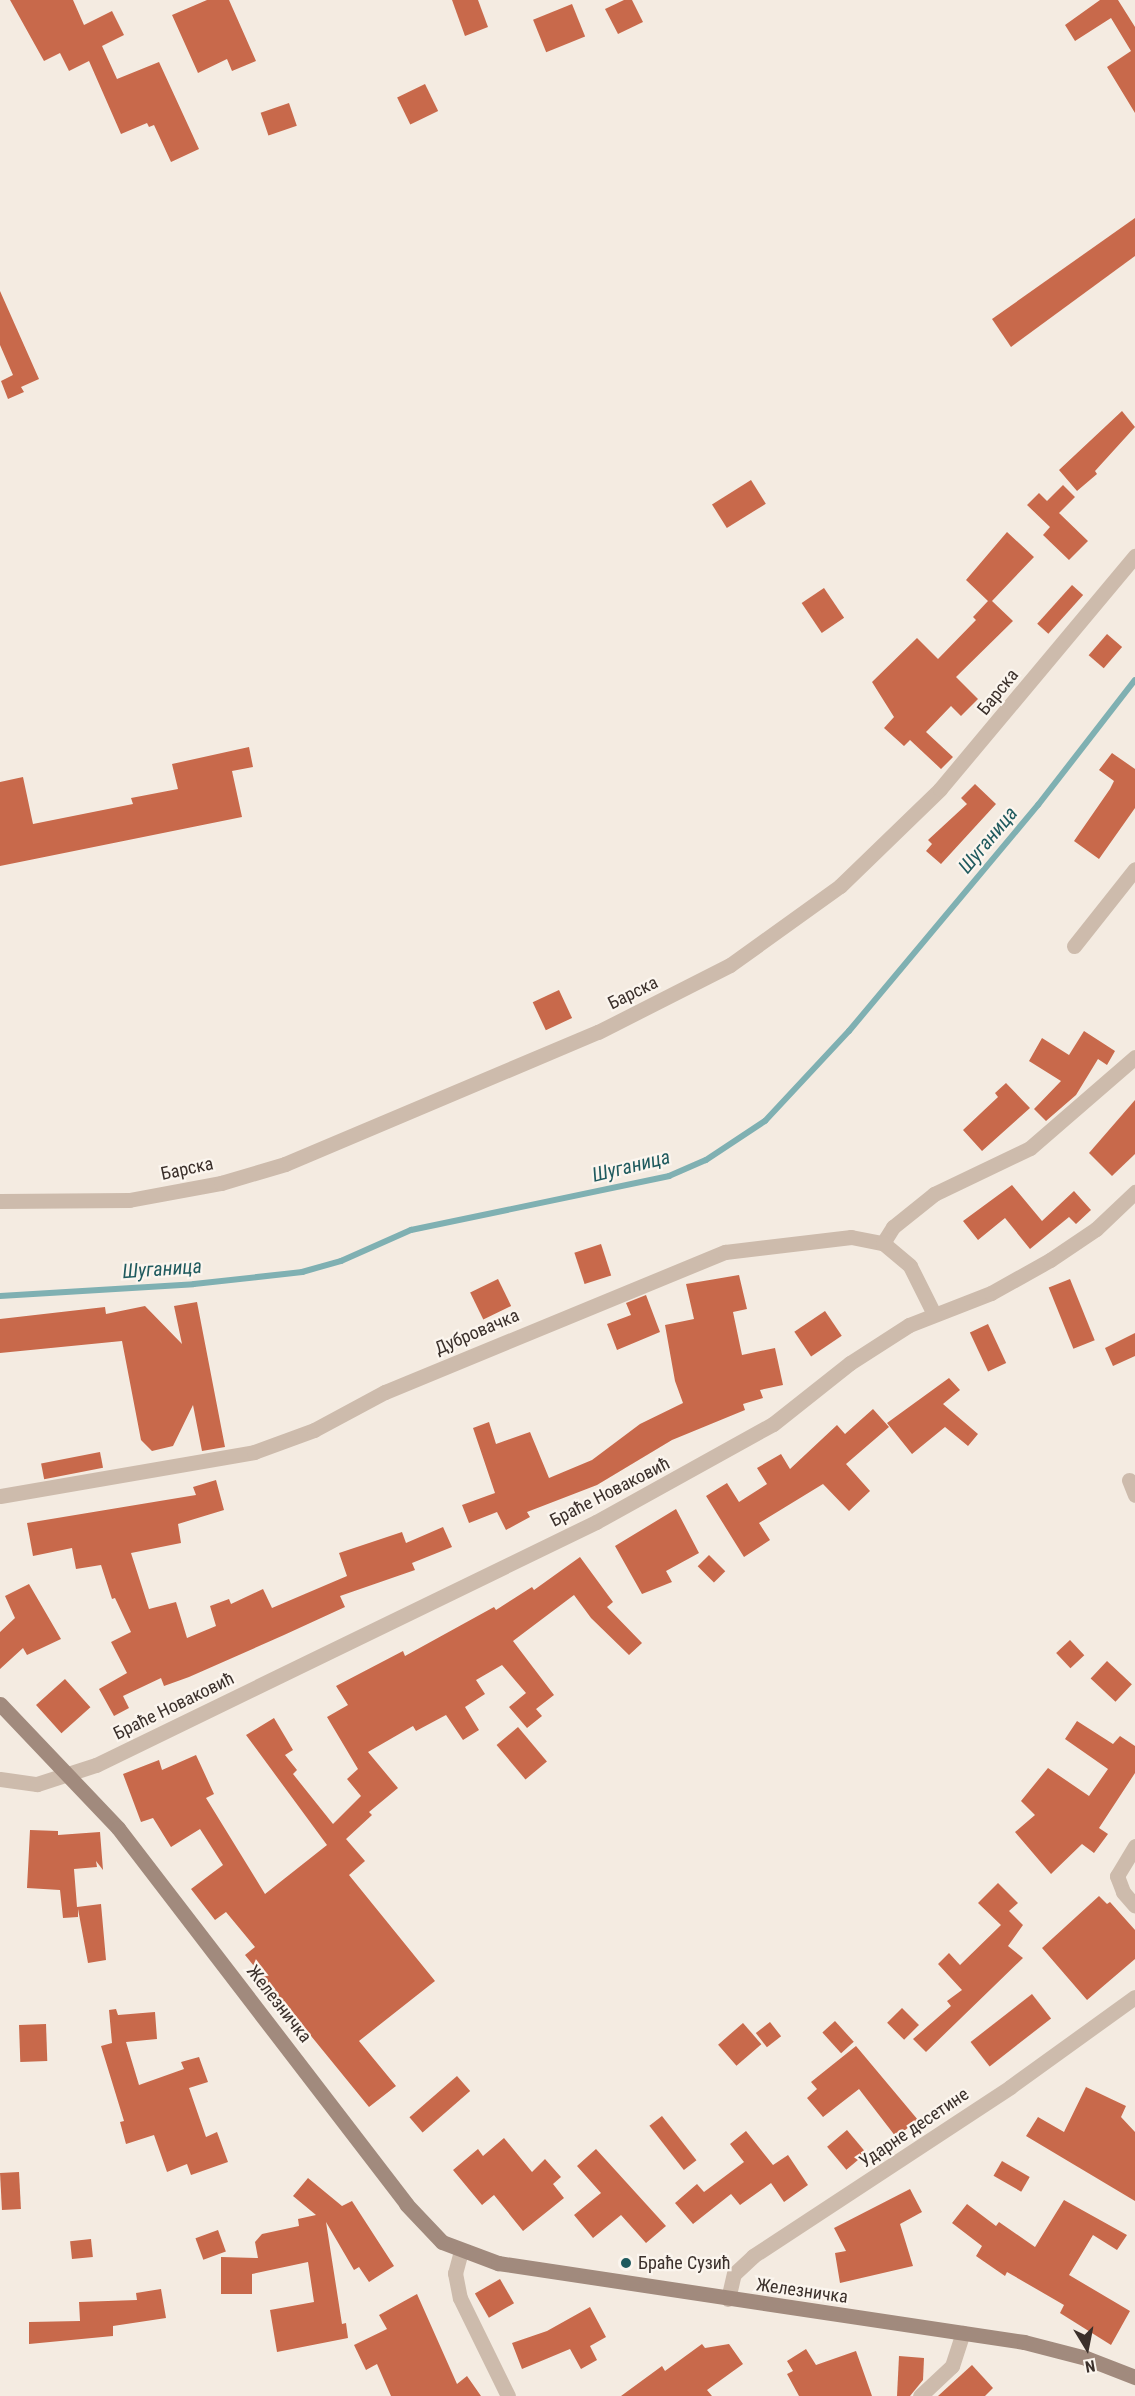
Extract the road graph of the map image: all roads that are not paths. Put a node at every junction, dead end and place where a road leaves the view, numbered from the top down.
1 (1135, 556) edge
2 (1135, 869) edge
3 (1074, 946) dead end
4 (1135, 1057) edge
5 (1135, 1192) edge
6 (0, 1201) edge
7 (883, 1243) junction
8 (934, 1314) junction
9 (1129, 1479) dead end
10 (1135, 1495) edge
11 (0, 1496) edge
12 (0, 1704) edge
13 (69, 1776) junction
14 (0, 1779) edge
15 (1135, 1846) edge
16 (1135, 1906) edge
17 (1135, 1997) edge
18 (461, 2251) junction
19 (728, 2299) junction
20 (963, 2333) junction
21 (1135, 2377) edge
22 (508, 2396) edge
23 (920, 2396) edge

1 - 6 street, Барска
2 - 3 street
4 - 7 street
5 - 8 street, Браће Новаковић
7 - 8 street, Дубровачка
7 - 11 street, Дубровачка
8 - 13 street, Браће Новаковић
9 - 10 street
12 - 13 main road, Железничка
13 - 14 street, Браће Новаковић
13 - 18 main road, Железничка
15 - 16 street
17 - 19 street, Ударне десетине
18 - 19 main road, Железничка
18 - 22 street
19 - 20 main road, Железничка
20 - 21 main road, Железничка
20 - 23 street

